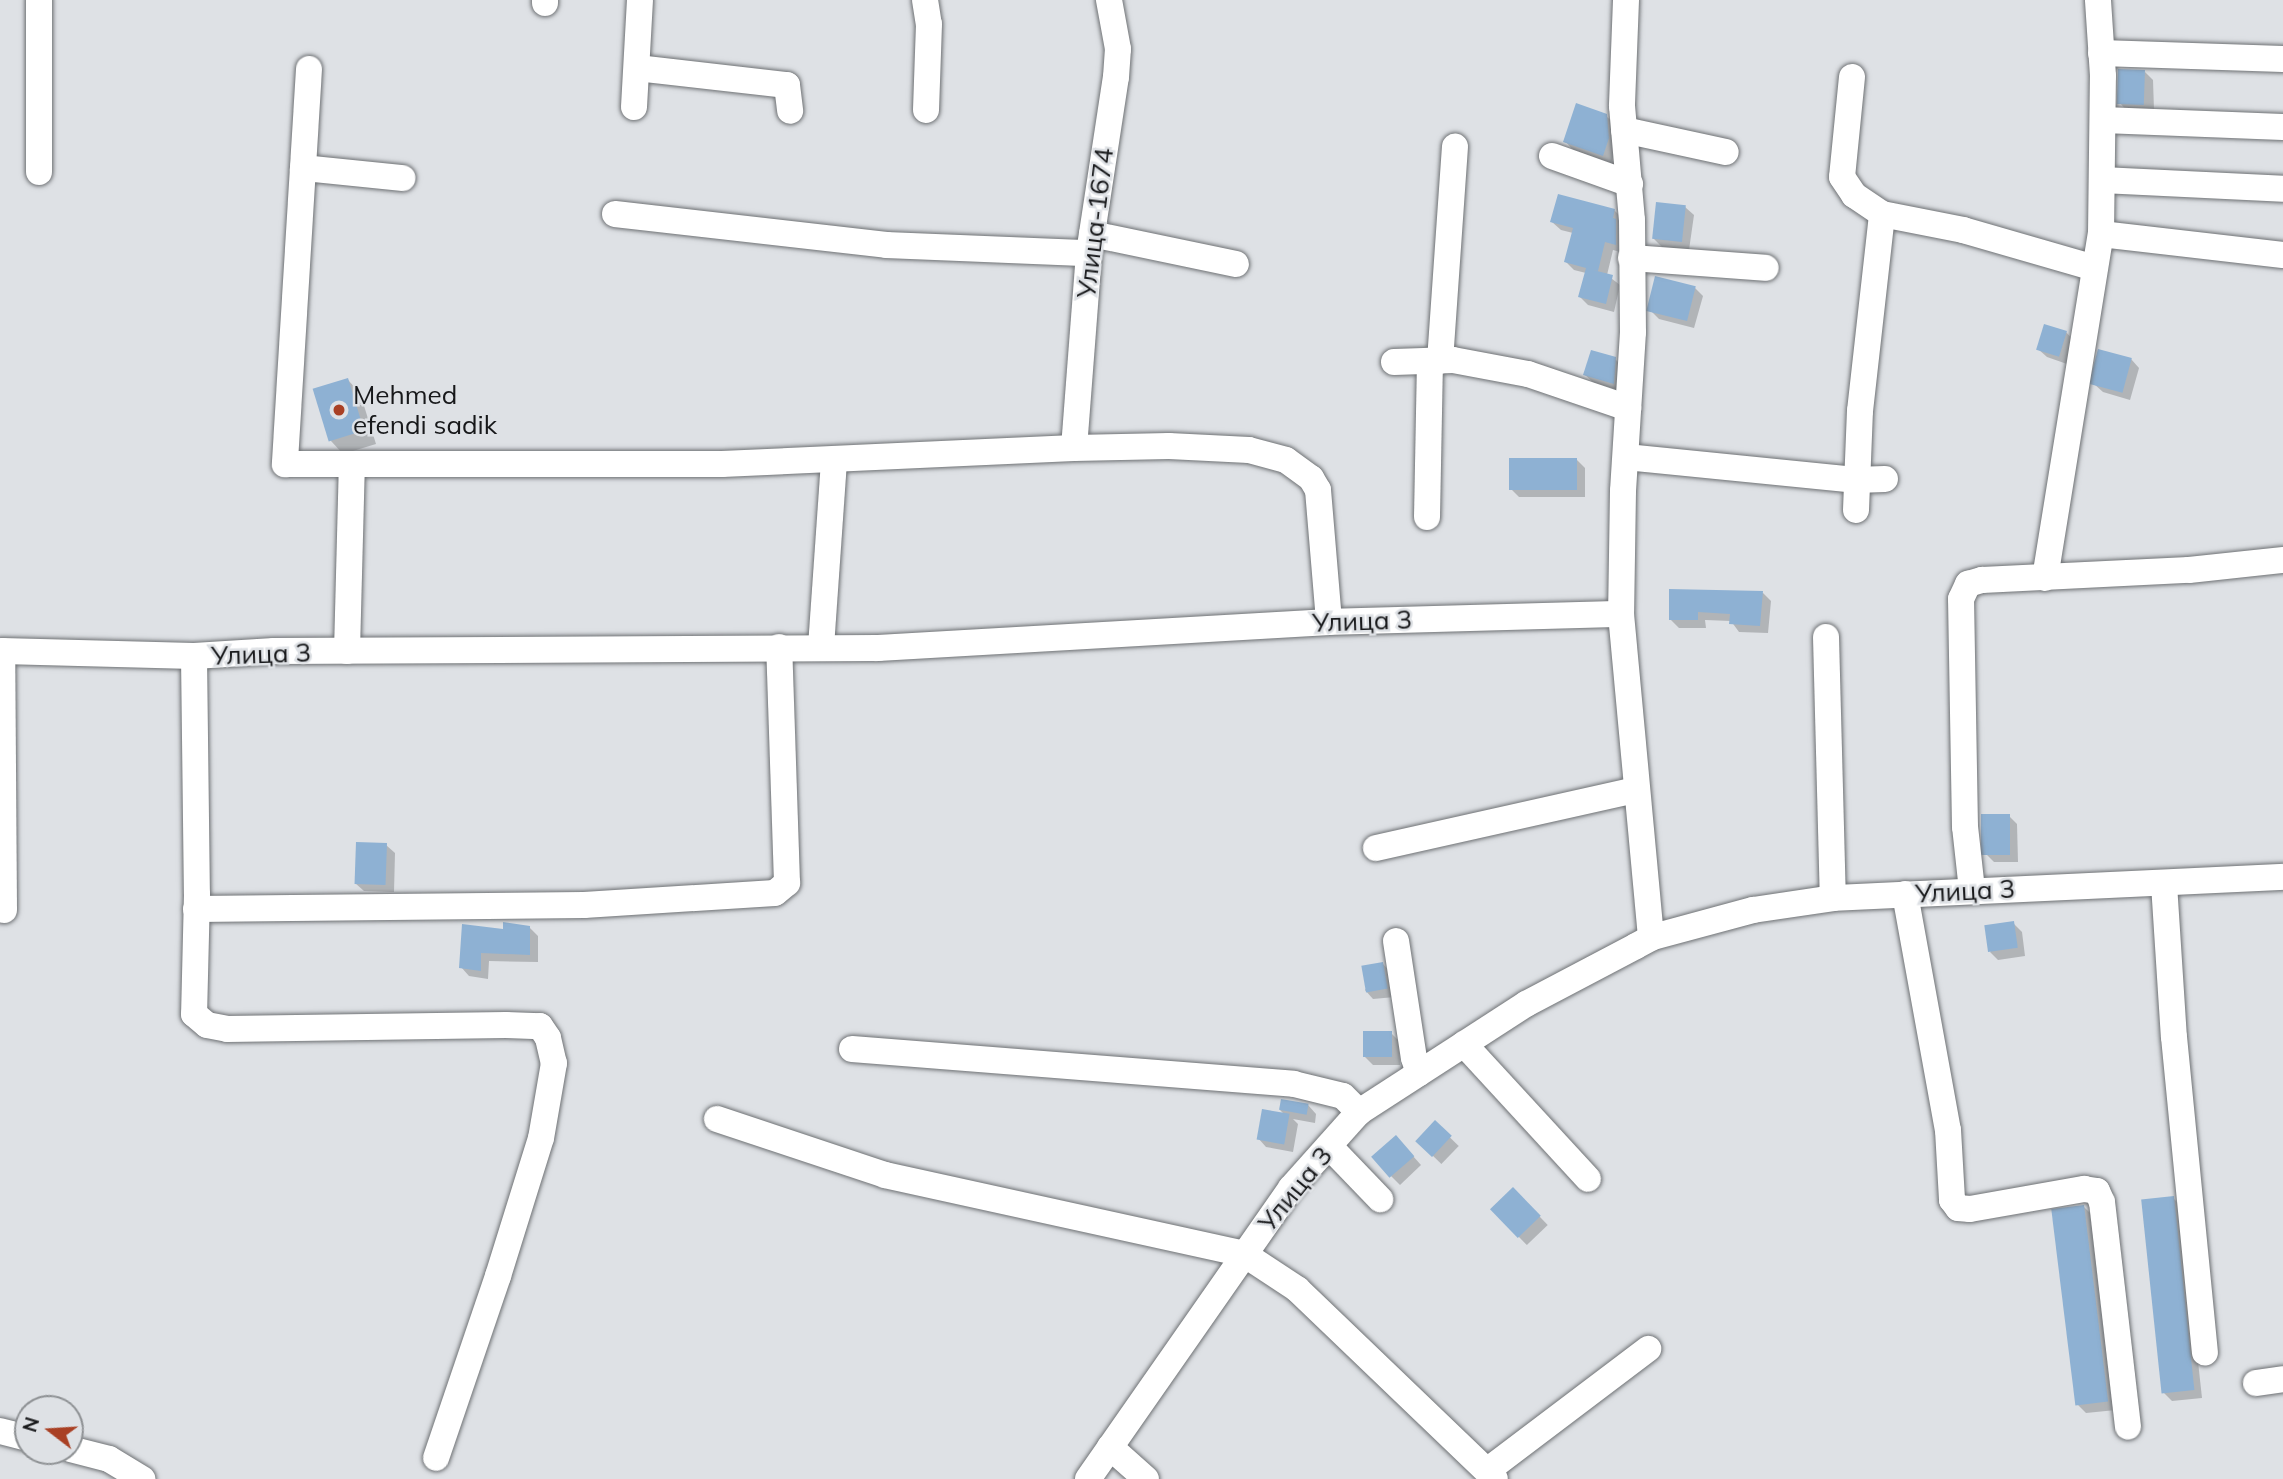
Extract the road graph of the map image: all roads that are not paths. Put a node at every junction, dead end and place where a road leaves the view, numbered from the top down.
1 (40, 0) edge
2 (640, 0) edge
3 (925, 0) edge
4 (1109, 0) edge
5 (1626, 0) edge
6 (2098, 0) edge
7 (2101, 52) junction
8 (2283, 59) edge
9 (637, 68) junction
10 (309, 69) dead end
11 (1852, 77) dead end
12 (634, 107) dead end
13 (926, 110) dead end
14 (790, 111) dead end
15 (2103, 120) junction
16 (2283, 127) edge
17 (1624, 130) junction
18 (1455, 147) dead end
19 (1726, 152) dead end
20 (1552, 156) dead end
21 (303, 168) junction
22 (38, 172) dead end
23 (401, 178) dead end
24 (2102, 180) junction
25 (1630, 184) junction
26 (2283, 189) edge
27 (615, 214) dead end
28 (1882, 215) junction
29 (2101, 234) junction
30 (1090, 243) junction
31 (2283, 255) edge
32 (1631, 258) junction
33 (1236, 264) dead end
34 (1766, 268) dead end
35 (2095, 268) junction
36 (1435, 361) junction
37 (1394, 362) dead end
38 (1628, 408) junction
39 (1074, 448) junction
40 (1626, 457) junction
41 (834, 461) junction
42 (352, 465) junction
43 (1885, 479) dead end
44 (1855, 480) junction
45 (1856, 510) dead end
46 (1427, 517) dead end
47 (2283, 560) edge
48 (2045, 578) junction
49 (1621, 614) junction
50 (1329, 622) junction
51 (1826, 637) dead end
52 (779, 647) junction
53 (821, 647) junction
54 (1, 651) edge
55 (347, 651) junction
56 (194, 656) junction
57 (1636, 790) junction
58 (1376, 848) dead end
59 (2283, 877) edge
60 (2164, 884) junction
61 (1972, 890) junction
62 (1905, 894) junction
63 (1833, 898) junction
64 (196, 909) junction
65 (4, 910) dead end
66 (1651, 938) junction
67 (1396, 941) dead end
68 (1464, 1044) junction
69 (852, 1049) dead end
70 (1419, 1073) junction
71 (1359, 1112) junction
72 (717, 1119) dead end
73 (1329, 1146) junction
74 (1588, 1179) dead end
75 (1380, 1199) dead end
76 (1244, 1254) junction
77 (1647, 1349) dead end
78 (2205, 1352) dead end
79 (2283, 1379) edge
80 (2256, 1382) dead end
81 (2127, 1426) dead end
82 (1110, 1447) junction
83 (84, 1453) edge
84 (436, 1458) dead end
85 (1491, 1475) edge
86 (142, 1479) edge
87 (1088, 1479) edge
88 (1146, 1479) edge

1 - 22 street
2 - 9 street
3 - 13 street
4 - 30 street, Улица-1674
5 - 17 street
6 - 7 street
7 - 8 street
7 - 15 street
9 - 12 street
9 - 14 street
10 - 21 street
11 - 28 street
15 - 16 street
15 - 24 street
17 - 19 street
17 - 25 street
18 - 36 street
20 - 25 street
21 - 23 street
21 - 42 street
24 - 26 street
24 - 29 street
25 - 32 street
27 - 30 street
28 - 35 street
28 - 44 street
29 - 31 street
29 - 35 street
30 - 33 street
30 - 39 street, Улица-1674
32 - 34 street
32 - 38 street
35 - 48 street
36 - 37 street
36 - 38 street
36 - 46 street
38 - 40 street
39 - 41 street
39 - 50 street
40 - 44 street
40 - 49 street
41 - 42 street
41 - 53 street
42 - 55 street
43 - 44 street
44 - 45 street
47 - 48 street
48 - 61 street
49 - 50 street, Улица 3
49 - 57 street
50 - 53 street, Улица 3
51 - 63 street
52 - 53 street, Улица 3
52 - 55 street, Улица 3
52 - 64 street
54 - 56 street, Улица 3
54 - 65 street, Улица 3
55 - 56 street, Улица 3
56 - 64 street
57 - 58 street
57 - 66 street
59 - 60 street, Улица 3
60 - 61 street, Улица 3
60 - 78 street
61 - 62 street, Улица 3
62 - 63 street, Улица 3
62 - 81 street
63 - 66 street, Улица 3
64 - 84 street
66 - 68 street, Улица 3
67 - 70 street
68 - 70 street, Улица 3
68 - 74 street
69 - 71 street
70 - 71 street, Улица 3
71 - 73 street, Улица 3
72 - 76 street
73 - 75 street
73 - 76 street, Улица 3
76 - 82 street, Улица 3
76 - 85 street
77 - 85 street
79 - 80 street
82 - 87 street, Улица 3
82 - 88 street
83 - 86 street

